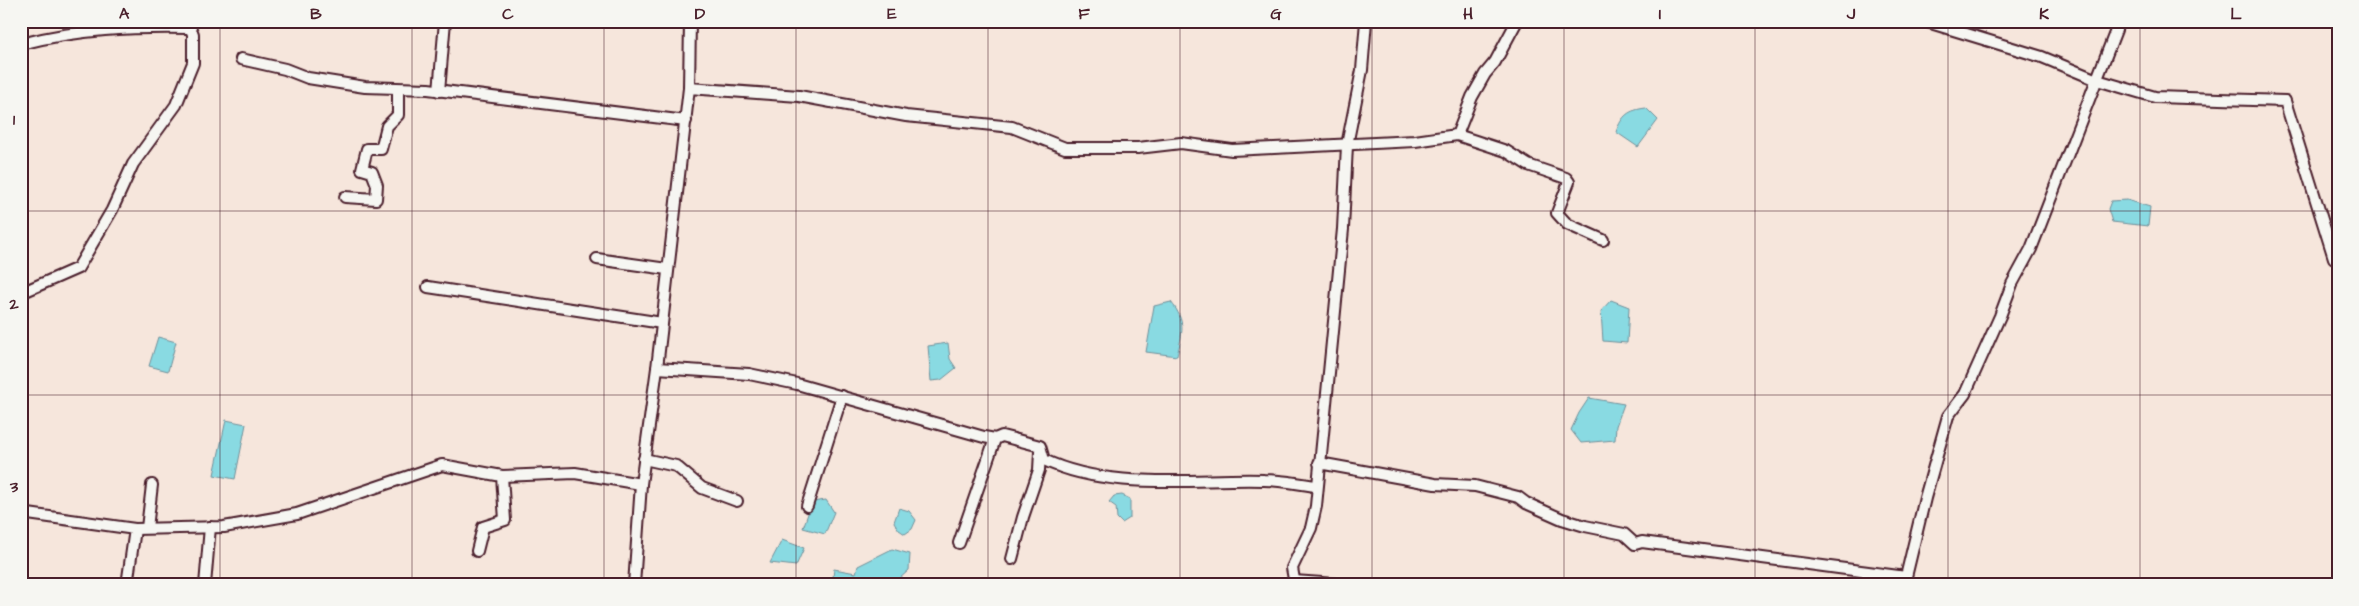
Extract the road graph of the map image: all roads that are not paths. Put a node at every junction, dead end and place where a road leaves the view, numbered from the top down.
1 (445, 21) edge
2 (690, 21) edge
3 (1366, 21) edge
4 (1517, 21) edge
5 (1924, 21) edge
6 (2117, 21) edge
7 (188, 25) edge
8 (21, 44) edge
9 (241, 59) dead end
10 (2097, 80) junction
11 (689, 88) junction
12 (398, 89) junction
13 (439, 91) junction
14 (686, 121) junction
15 (1457, 135) junction
16 (1347, 145) junction
17 (345, 197) dead end
18 (1603, 240) dead end
19 (2338, 257) edge
20 (598, 259) dead end
21 (667, 269) junction
22 (428, 287) dead end
23 (21, 293) edge
24 (662, 323) junction
25 (657, 368) junction
26 (842, 396) junction
27 (995, 440) junction
28 (1040, 446) junction
29 (644, 459) junction
30 (1319, 463) junction
31 (502, 476) junction
32 (641, 484) junction
33 (152, 485) dead end
34 (1317, 486) junction
35 (737, 502) dead end
36 (807, 506) dead end
37 (21, 513) edge
38 (210, 527) junction
39 (147, 528) junction
40 (135, 529) junction
41 (959, 543) dead end
42 (477, 551) dead end
43 (1012, 559) dead end
44 (1905, 581) edge
45 (1294, 583) edge
46 (127, 585) edge
47 (205, 585) edge
48 (634, 585) edge
49 (1350, 585) edge

1 - 13 street
2 - 11 street
3 - 16 street
4 - 15 street
5 - 10 street
6 - 10 street
7 - 8 street
7 - 23 street
9 - 12 street
10 - 19 street
10 - 44 street
11 - 14 street
11 - 16 street
12 - 13 street
12 - 17 street
13 - 14 street
14 - 21 street
15 - 16 street
15 - 18 street
16 - 30 street
20 - 21 street
21 - 24 street
22 - 24 street
24 - 25 street
25 - 26 street
25 - 29 street
26 - 27 street
26 - 36 street
27 - 28 street
27 - 41 street
28 - 34 street
28 - 43 street
29 - 32 street
29 - 35 street
30 - 34 street
30 - 44 street
31 - 32 street
31 - 38 street
31 - 42 street
32 - 48 street
33 - 39 street
34 - 45 street
37 - 40 street
38 - 39 street
38 - 47 street
39 - 40 street
40 - 46 street
45 - 49 street

